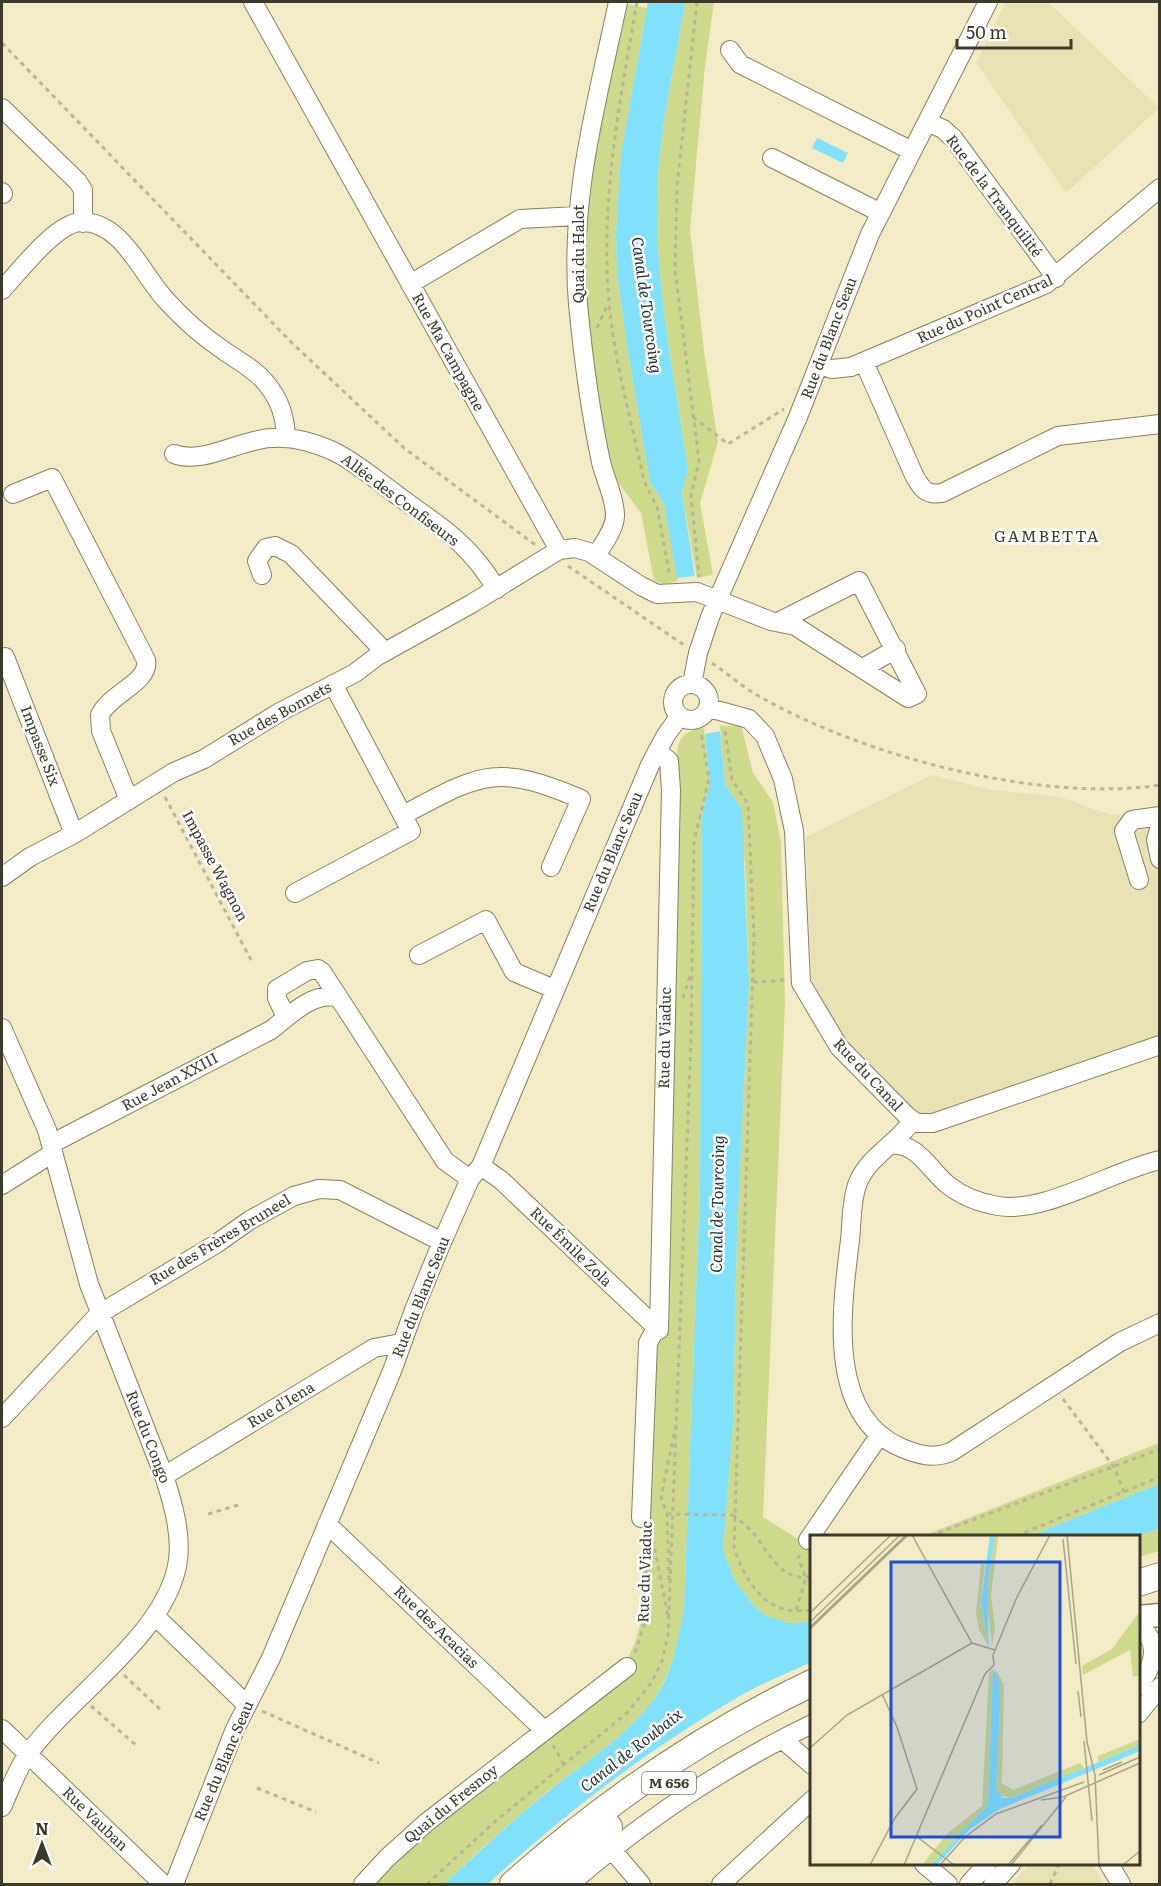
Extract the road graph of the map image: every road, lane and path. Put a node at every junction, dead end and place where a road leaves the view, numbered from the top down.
1 (253, 2) edge
2 (618, 2) edge
3 (636, 2) edge
4 (697, 2) edge
5 (988, 2) edge
6 (2, 43) edge
7 (730, 50) dead end
8 (2, 108) edge
9 (927, 122) junction
10 (912, 150) junction
11 (772, 158) dead end
12 (1160, 188) edge
13 (881, 213) junction
14 (577, 216) junction
15 (83, 223) junction
16 (1056, 278) junction
17 (410, 284) junction
18 (2, 290) edge
19 (864, 362) junction
20 (819, 364) junction
21 (807, 394) junction
22 (693, 417) junction
23 (1160, 424) edge
24 (286, 437) junction
25 (174, 454) dead end
26 (13, 494) dead end
27 (555, 552) junction
28 (596, 556) junction
29 (262, 575) dead end
30 (700, 578) dead end
31 (671, 582) dead end
32 (497, 589) junction
33 (718, 599) junction
34 (778, 622) junction
35 (896, 649) junction
36 (693, 650) junction
37 (385, 652) junction
38 (5, 657) dead end
39 (863, 668) junction
40 (333, 684) junction
41 (692, 684) junction
42 (709, 708) junction
43 (679, 717) junction
44 (725, 730) dead end
45 (701, 732) dead end
46 (657, 751) junction
47 (157, 782) junction
48 (1160, 785) edge
49 (129, 800) junction
50 (403, 815) junction
51 (1160, 816) edge
52 (1160, 826) edge
53 (74, 834) junction
54 (1160, 859) edge
55 (551, 867) dead end
56 (2, 877) edge
57 (1139, 880) dead end
58 (295, 893) dead end
59 (419, 955) dead end
60 (251, 960) dead end
61 (800, 979) junction
62 (753, 982) junction
63 (554, 989) junction
64 (339, 998) junction
65 (286, 1017) junction
66 (2, 1031) edge
67 (1160, 1045) edge
68 (920, 1122) junction
69 (890, 1145) junction
70 (52, 1148) junction
71 (1160, 1160) edge
72 (930, 1167) junction
73 (476, 1172) junction
74 (2, 1185) edge
75 (442, 1242) junction
76 (99, 1314) junction
77 (1160, 1323) edge
78 (657, 1329) junction
79 (401, 1343) junction
80 (1053, 1386) junction
81 (678, 1414) junction
82 (2, 1418) edge
83 (879, 1436) junction
84 (1160, 1449) edge
85 (1113, 1467) junction
86 (164, 1476) junction
87 (1160, 1477) edge
88 (1124, 1492) junction
89 (238, 1505) dead end
90 (208, 1514) dead end
91 (667, 1514) junction
92 (733, 1515) junction
93 (646, 1521) junction
94 (327, 1524) junction
95 (811, 1535) edge
96 (933, 1535) edge
97 (1018, 1535) edge
98 (810, 1537) edge
99 (808, 1540) joint
100 (1160, 1561) edge
101 (1140, 1567) edge
102 (1160, 1576) edge
103 (810, 1577) edge
104 (806, 1578) junction
105 (1140, 1582) edge
106 (1160, 1586) edge
107 (671, 1591) junction
108 (1140, 1591) edge
109 (796, 1610) junction
110 (810, 1611) edge
111 (1160, 1615) edge
112 (155, 1616) junction
113 (1140, 1617) edge
114 (668, 1620) junction
115 (1140, 1626) edge
116 (112, 1664) junction
117 (627, 1666) joint
118 (1155, 1676) edge
119 (810, 1684) edge
120 (1140, 1685) edge
121 (1160, 1687) edge
122 (81, 1696) junction
123 (810, 1703) edge
124 (247, 1705) junction
125 (163, 1712) dead end
126 (1140, 1712) edge
127 (810, 1725) edge
128 (2, 1730) edge
129 (544, 1730) junction
130 (782, 1739) junction
131 (138, 1746) dead end
132 (28, 1754) junction
133 (379, 1763) dead end
134 (810, 1763) edge
135 (564, 1765) junction
136 (257, 1788) dead end
137 (810, 1802) edge
138 (2, 1807) edge
139 (316, 1812) dead end
140 (612, 1850) junction
141 (926, 1865) edge
142 (985, 1865) edge
143 (1009, 1865) edge
144 (1058, 1865) edge
145 (1110, 1865) edge
146 (176, 1882) edge
147 (363, 1884) edge
148 (427, 1884) edge
149 (513, 1884) edge
150 (540, 1884) edge
151 (570, 1884) edge
152 (641, 1884) edge
153 (721, 1884) edge
154 (948, 1884) edge
155 (969, 1884) edge
156 (993, 1884) edge
157 (1050, 1884) edge
158 (1121, 1884) edge

1 - 17 street, Rue Ma Campagne
2 - 14 street, Quai du Halot
3 - 31 path
4 - 22 path
5 - 9 street, Rue du Blanc Seau
6 - 27 path
7 - 10 street
8 - 15 street
9 - 10 street, Rue du Blanc Seau
9 - 16 street, Rue de la Tranquilité
10 - 13 street, Rue du Blanc Seau
11 - 13 street
12 - 16 street, Rue du Point Central
13 - 20 street, Rue du Blanc Seau
14 - 17 street
14 - 28 street, Quai du Halot
15 - 18 street
15 - 24 street
16 - 19 street, Rue du Point Central
17 - 27 street, Rue Ma Campagne
19 - 20 street, Rue du Point Central
19 - 23 street
20 - 21 street, Rue du Blanc Seau
21 - 22 path
21 - 33 street, Rue du Blanc Seau
22 - 30 path
24 - 25 street, Allée des Confiseurs
24 - 32 street, Allée des Confiseurs
26 - 49 street
27 - 28 street
27 - 32 street, Rue des Bonnets
27 - 36 path
28 - 33 street
29 - 37 street
32 - 37 street, Rue des Bonnets
33 - 34 street
33 - 36 street, Rue du Blanc Seau
34 - 35 street
34 - 39 street
35 - 39 street
35 - 39 street
36 - 41 street, Rue du Blanc Seau
36 - 48 path
37 - 40 street, Rue des Bonnets
38 - 53 street, Impasse Six
40 - 47 street, Rue des Bonnets
40 - 50 street
41 - 42 street
41 - 43 street
42 - 43 street
42 - 61 street, Rue du Canal
43 - 46 street, Rue du Blanc Seau
44 - 62 path
45 - 81 path
46 - 63 street, Rue du Blanc Seau
46 - 78 street, Rue du Viaduc
47 - 49 street, Rue des Bonnets
47 - 60 path, Impasse Wagnon
49 - 53 street, Rue des Bonnets
50 - 55 street
50 - 58 street
51 - 57 street
52 - 54 street
53 - 56 street, Rue des Bonnets
59 - 63 street
61 - 62 path
61 - 68 street, Rue du Canal
62 - 92 path
63 - 73 street, Rue du Blanc Seau
64 - 65 street, Rue Jean XXIII
64 - 65 street
64 - 73 street
65 - 70 street, Rue Jean XXIII
66 - 70 street, Rue du Congo
67 - 68 street
68 - 69 street
68 - 72 street
69 - 72 street
69 - 83 street
70 - 74 street, Rue Jean XXIII
70 - 76 street, Rue du Congo
71 - 72 street
73 - 75 street, Rue du Blanc Seau
73 - 78 street, Rue Émile Zola
75 - 76 street, Rue des Frères Bruneel
75 - 79 street, Rue du Blanc Seau
76 - 82 street, Rue des Frères Bruneel
76 - 86 street, Rue du Congo
77 - 80 street
78 - 93 street, Rue du Viaduc
79 - 86 street, Rue d'Iena
79 - 94 street, Rue du Blanc Seau
80 - 83 street
80 - 85 path
81 - 91 path
81 - 107 path
83 - 95 street
84 - 85 path
85 - 88 path
85 - 96 path
86 - 112 street, Rue du Congo
87 - 88 path
88 - 97 path
89 - 90 path
91 - 92 path, bridge
91 - 107 path
92 - 104 path
92 - 109 path
93 - 114 path
93 - 117 path, Rue du Viaduc
94 - 124 street, Rue du Blanc Seau
94 - 129 street, Rue des Acacias
98 - 99 street
99 - 104 path
100 - 101 highway
102 - 105 highway
103 - 104 path
104 - 109 path
106 - 108 highway
107 - 114 path
109 - 110 path
111 - 113 main road
112 - 116 street, Rue du Congo
112 - 124 street
114 - 135 path
115 - 118 street
116 - 122 street, Rue du Congo
116 - 125 path
117 - 129 street
118 - 120 street
119 - 149 highway, M 656
121 - 126 street
122 - 131 path
122 - 132 street, Rue du Congo
123 - 150 highway, M 656
124 - 133 path
124 - 146 street, Rue du Blanc Seau
127 - 130 street
128 - 132 street, Rue Vauban
129 - 135 path
129 - 147 street, Quai du Fresnoy
130 - 134 street
130 - 140 street
132 - 138 street, Rue du Congo
132 - 146 street, Rue Vauban
135 - 148 path
136 - 139 path
137 - 153 street
140 - 151 street
140 - 152 street
141 - 154 street
142 - 155 street
143 - 156 street
144 - 157 path
145 - 158 street

